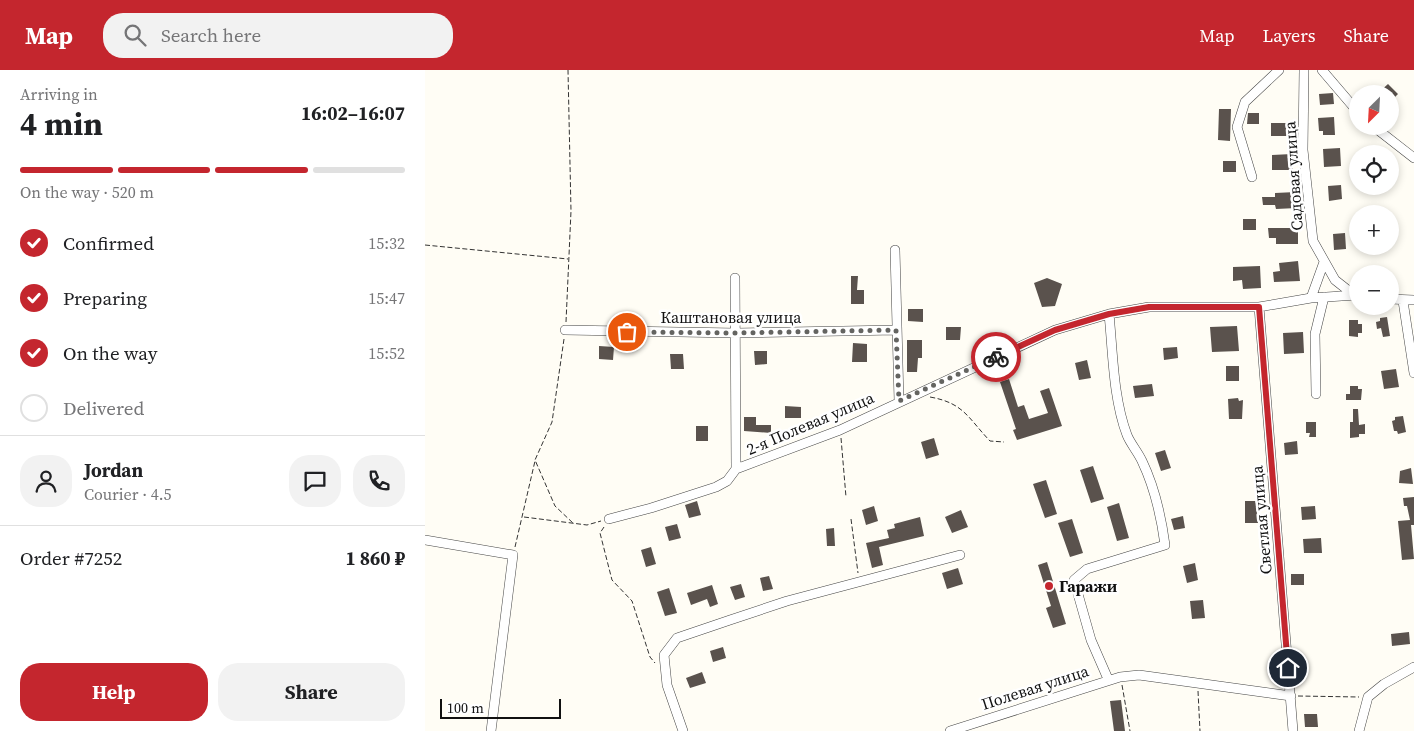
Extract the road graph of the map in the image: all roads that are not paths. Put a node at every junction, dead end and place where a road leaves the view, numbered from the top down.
1 (1279, 70) edge
2 (1304, 70) edge
3 (1323, 70) edge
4 (1349, 101) edge
5 (1385, 135) edge
6 (1414, 158) edge
7 (1253, 176) dead end
8 (895, 250) dead end
9 (1324, 262) junction
10 (735, 278) dead end
11 (1349, 290) edge
12 (1349, 295) edge
13 (1323, 297) junction
14 (1311, 298) junction
15 (1399, 300) edge
16 (1414, 300) edge
17 (1403, 301) junction
18 (1259, 307) junction
19 (1109, 314) junction
20 (565, 330) road end
21 (896, 330) junction
22 (735, 333) junction
23 (1414, 373) edge
24 (1316, 394) dead end
25 (899, 401) junction
26 (736, 469) junction
27 (609, 519) road end
28 (425, 540) edge
29 (960, 555) dead end
30 (1414, 668) edge
31 (1108, 679) junction
32 (1291, 696) junction
33 (491, 731) edge
34 (683, 731) edge
35 (950, 731) edge
36 (1293, 731) edge
37 (1359, 731) edge

1 - 7 street
2 - 9 street, Садовая улица
3 - 4 street
5 - 6 street
8 - 21 street
9 - 11 street, Садовая улица
9 - 14 street
10 - 22 street
12 - 13 street, 2-я Полевая улица
13 - 14 street, 2-я Полевая улица
13 - 24 street
14 - 18 street, 2-я Полевая улица
15 - 17 street
16 - 17 street
17 - 23 street
18 - 19 street, 2-я Полевая улица
18 - 32 street, Светлая улица
19 - 25 street, 2-я Полевая улица
19 - 31 street, Полевая улица
20 - 22 street, Каштановая улица
21 - 22 street, Каштановая улица
21 - 25 street
22 - 26 street
25 - 26 street, 2-я Полевая улица
26 - 27 street, 2-я Полевая улица
28 - 33 street
29 - 34 street
30 - 37 street
31 - 32 street
31 - 35 street, Полевая улица
32 - 36 street, Светлая улица

